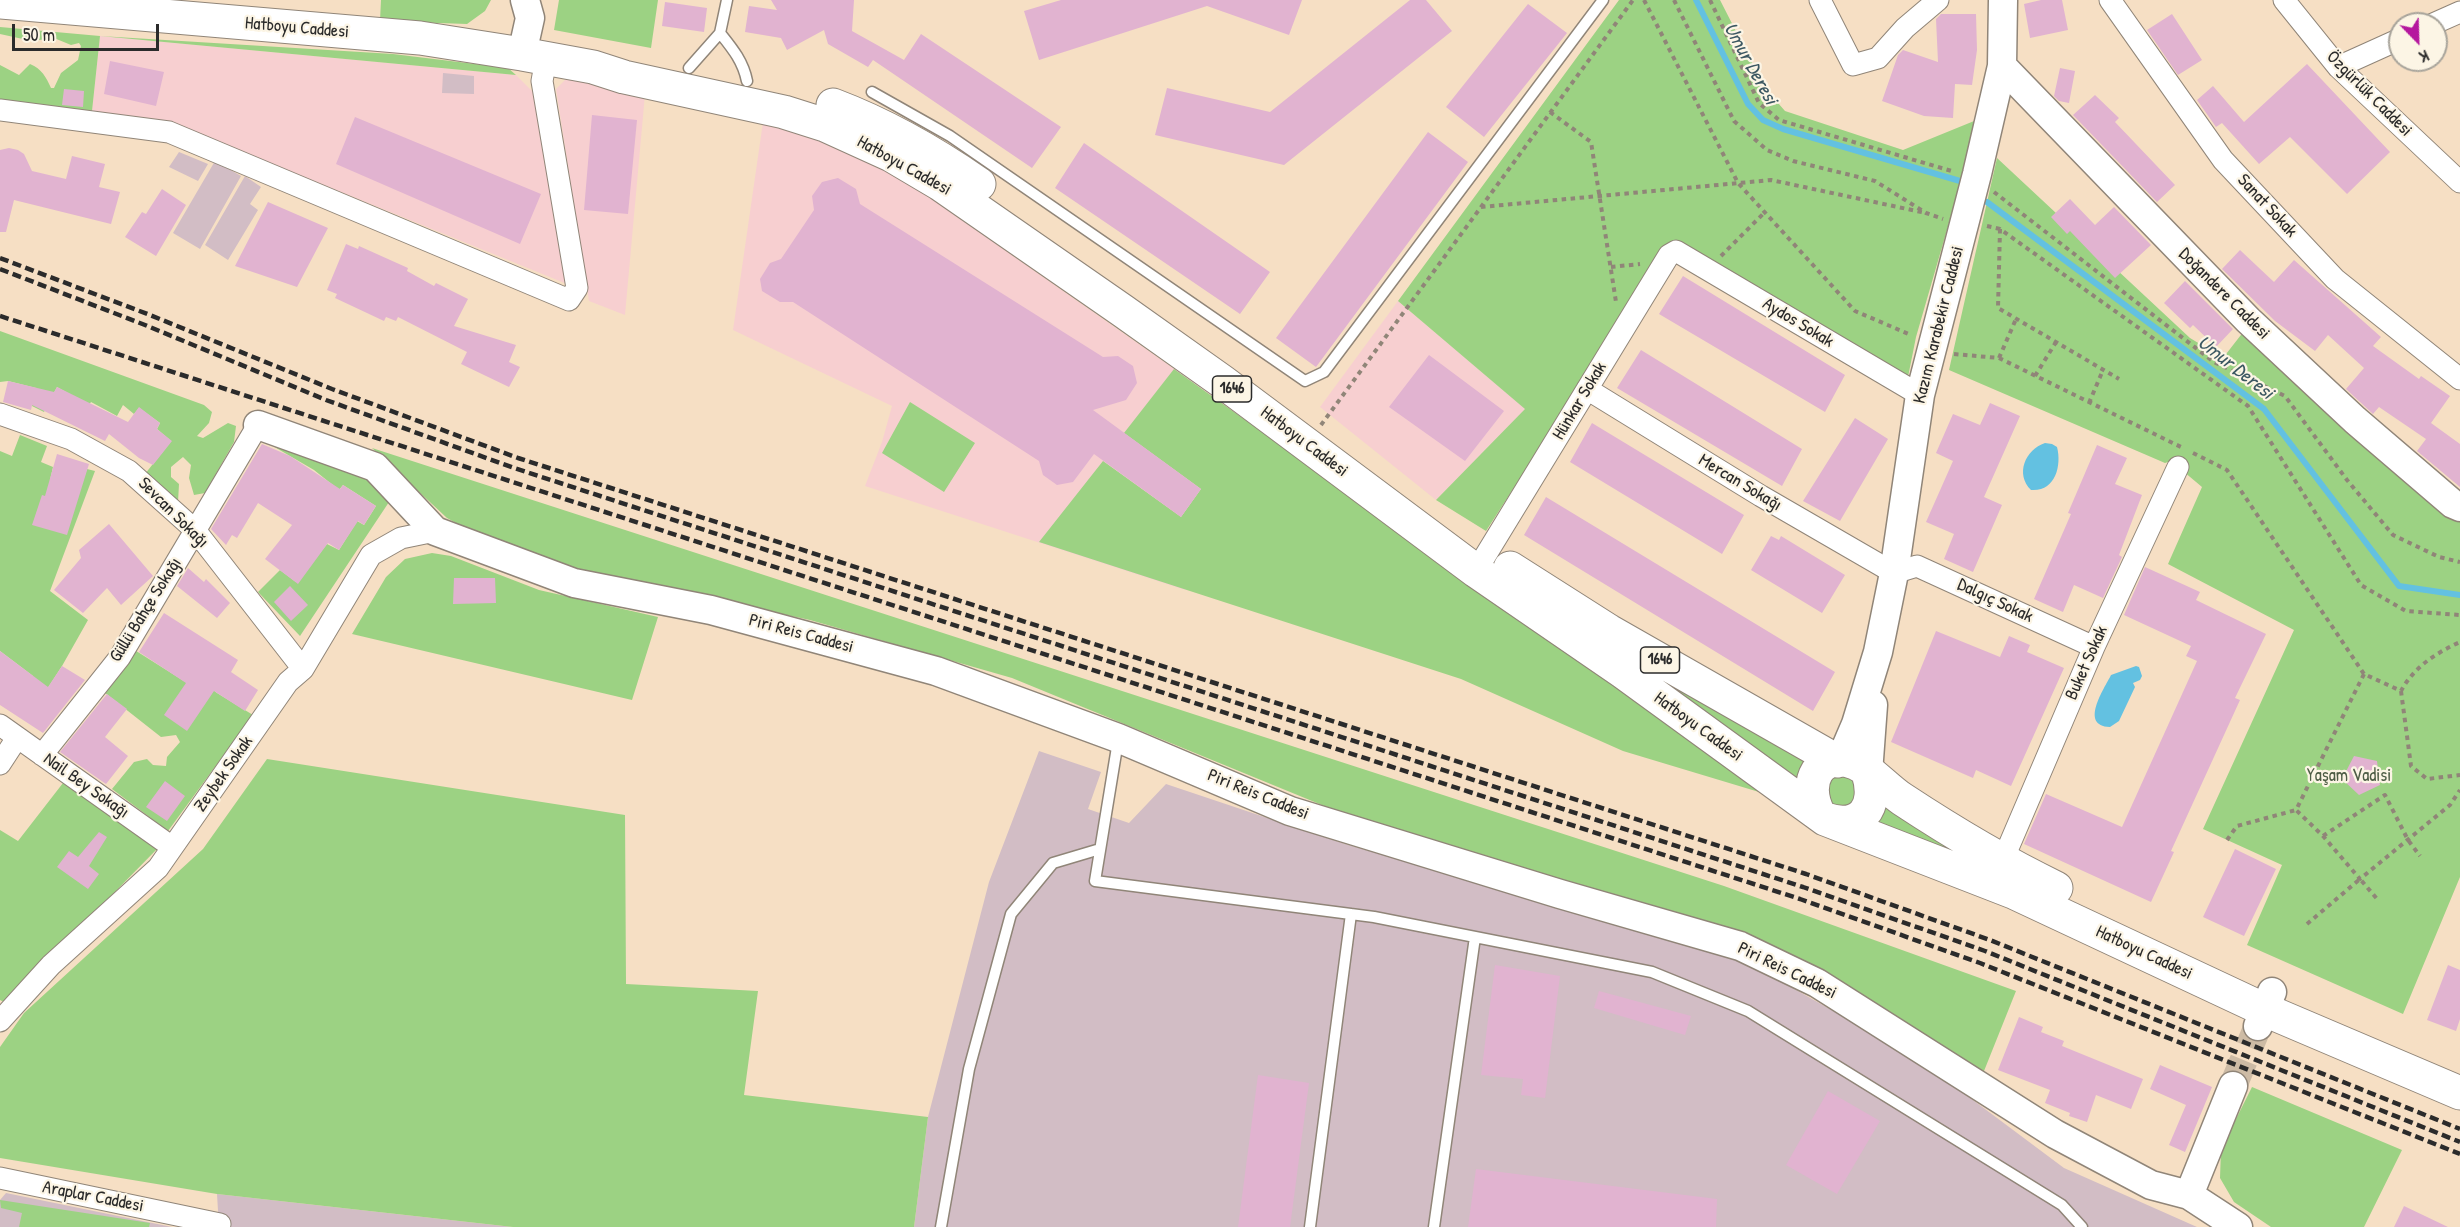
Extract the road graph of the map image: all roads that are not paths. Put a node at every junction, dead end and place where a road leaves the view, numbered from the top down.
1 (727, 0) edge
2 (1603, 0) edge
3 (1820, 0) edge
4 (1938, 0) edge
5 (2002, 0) edge
6 (2110, 0) edge
7 (2284, 0) edge
8 (0, 2) edge
9 (535, 6) edge
10 (720, 33) junction
11 (2388, 44) edge
12 (534, 56) junction
13 (2002, 66) junction
14 (593, 67) junction
15 (2338, 67) junction
16 (689, 68) junction
17 (747, 81) junction
18 (872, 92) dead end
19 (0, 110) edge
20 (2460, 182) edge
21 (1676, 251) joint
22 (2460, 379) edge
23 (1587, 389) junction
24 (1920, 395) junction
25 (0, 414) edge
26 (258, 425) joint
27 (2178, 467) dead end
28 (2460, 507) edge
29 (195, 530) junction
30 (435, 531) junction
31 (1481, 562) junction
32 (1894, 573) junction
33 (2094, 647) junction
34 (1878, 652) junction
35 (303, 669) junction
36 (0, 725) edge
37 (18, 738) junction
38 (1118, 738) junction
39 (42, 755) junction
40 (1837, 761) junction
41 (0, 764) edge
42 (1868, 773) junction
43 (1822, 816) junction
44 (172, 847) junction
45 (1100, 849) junction
46 (2002, 862) junction
47 (1351, 914) junction
48 (1475, 937) junction
49 (2265, 1010) junction
50 (3, 1014) edge
51 (2460, 1070) edge
52 (2233, 1086) tunnel mouth
53 (2460, 1093) edge
54 (0, 1178) edge
55 (2189, 1195) junction
56 (218, 1225) edge
57 (941, 1227) edge
58 (1310, 1227) edge
59 (1434, 1227) edge
60 (2082, 1227) edge
61 (2238, 1227) edge

1 - 10 lane
2 - 18 lane
3 - 4 street
5 - 13 street, Kazım Karabekir Caddesi
6 - 22 street, Sanat Sokak
7 - 15 street, Özgürlük Caddesi
8 - 12 main road, Hatboyu Caddesi
9 - 12 street
10 - 16 lane
10 - 17 lane
11 - 15 street
12 - 14 main road, Hatboyu Caddesi
12 - 19 street
13 - 24 street, Kazım Karabekir Caddesi
13 - 28 street, Doğandere Caddesi
14 - 16 main road, Hatboyu Caddesi / 1646
14 - 31 main road, Hatboyu Caddesi / 1646
15 - 20 street, Özgürlük Caddesi
16 - 17 main road, Hatboyu Caddesi / 1646
17 - 31 main road, Hatboyu Caddesi / 1646
21 - 23 street, Hünkar Sokak
21 - 24 street, Aydos Sokak
23 - 31 street, Hünkar Sokak
23 - 32 street, Mercan Sokağı
24 - 32 street, Kazım Karabekir Caddesi
25 - 29 street, Sevcan Sokağı
26 - 29 street, Güllü Bahçe Sokağı
26 - 30 street, Piri Reis Caddesi
27 - 33 street, Buket Sokak
29 - 35 street, Sevcan Sokağı
29 - 39 street, Güllü Bahçe Sokağı
30 - 35 street, Zeybek Sokak
30 - 38 street, Piri Reis Caddesi
31 - 40 main road, Hatboyu Caddesi / 1646
31 - 43 main road, Hatboyu Caddesi / 1646
32 - 33 street, Dalgıç Sokak
32 - 34 street, Kazım Karabekir Caddesi
33 - 46 street, Buket Sokak
34 - 40 street
34 - 42 street
35 - 44 street, Zeybek Sokak
36 - 37 street, Nail Bey Sokağı
37 - 39 street, Nail Bey Sokağı
37 - 41 street
38 - 45 lane
38 - 55 street, Piri Reis Caddesi
39 - 44 street, Nail Bey Sokağı
40 - 42 main road, Hatboyu Caddesi
40 - 43 main road
42 - 43 main road
42 - 46 main road, Hatboyu Caddesi
43 - 49 main road, Hatboyu Caddesi
44 - 50 street, Zeybek Sokak
45 - 47 lane
45 - 57 lane
46 - 49 main road, Hatboyu Caddesi
47 - 48 lane
47 - 58 lane
48 - 59 lane
48 - 60 lane
49 - 51 main road, Hatboyu Caddesi
49 - 53 main road, Hatboyu Caddesi
52 - 55 street
54 - 56 street, Araplar Caddesi
55 - 61 street, Piri Reis Caddesi

